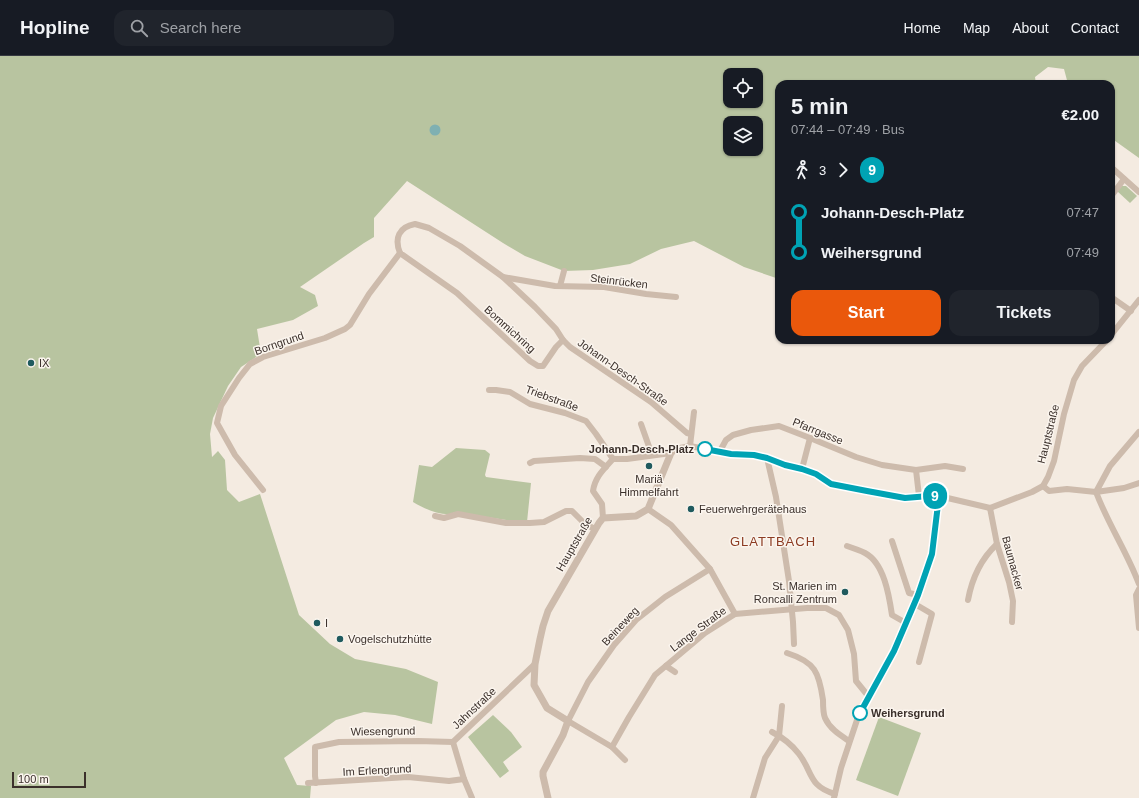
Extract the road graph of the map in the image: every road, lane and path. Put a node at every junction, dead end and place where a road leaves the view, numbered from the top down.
1 (1115, 171) edge
2 (1124, 179) junction
3 (1115, 191) edge
4 (1139, 192) edge
5 (400, 253) junction
6 (564, 271) dead end
7 (503, 278) junction
8 (560, 286) junction
9 (676, 297) dead end
10 (1115, 300) edge
11 (1139, 300) edge
12 (1131, 310) junction
13 (1115, 330) edge
14 (563, 340) junction
15 (1103, 344) edge
16 (489, 390) dead end
17 (694, 412) dead end
18 (641, 424) dead end
19 (1139, 432) edge
20 (691, 434) junction
21 (810, 438) junction
22 (690, 446) junction
23 (720, 451) junction
24 (671, 453) junction
25 (652, 455) junction
26 (767, 458) junction
27 (613, 459) junction
28 (530, 463) dead end
29 (606, 467) junction
30 (802, 469) junction
31 (964, 469) dead end
32 (916, 470) junction
33 (1139, 483) edge
34 (1042, 486) junction
35 (263, 490) dead end
36 (1096, 492) junction
37 (919, 496) junction
38 (939, 496) junction
39 (990, 508) junction
40 (648, 509) junction
41 (435, 516) dead end
42 (603, 518) junction
43 (595, 529) junction
44 (892, 541) dead end
45 (997, 544) junction
46 (847, 546) dead end
47 (710, 569) junction
48 (1139, 584) edge
49 (1139, 589) edge
50 (918, 595) junction
51 (968, 600) dead end
52 (915, 604) junction
53 (792, 609) junction
54 (735, 614) junction
55 (1012, 622) dead end
56 (906, 624) junction
57 (1139, 628) edge
58 (794, 644) dead end
59 (787, 652) dead end
60 (919, 662) dead end
61 (536, 664) junction
62 (666, 666) junction
63 (675, 672) dead end
64 (869, 697) junction
65 (782, 706) dead end
66 (568, 721) junction
67 (772, 732) dead end
68 (779, 736) junction
69 (849, 741) junction
70 (453, 742) junction
71 (612, 747) junction
72 (625, 760) dead end
73 (464, 778) junction
74 (308, 783) dead end
75 (316, 783) junction
76 (835, 796) edge
77 (472, 798) edge
78 (548, 798) edge
79 (753, 798) edge

1 - 2 street
2 - 3 street
2 - 4 street
5 - 7 street
5 - 14 street, Bommichring
5 - 35 street, Borngrund
6 - 8 street
7 - 8 street, Steinrücken
7 - 14 street
8 - 9 street, Steinrücken
10 - 12 street
11 - 12 street
12 - 13 street
14 - 20 street, Johann-Desch-Straße
15 - 34 street, Hauptstraße
16 - 27 street, Triebstraße
17 - 20 street
18 - 25 street
19 - 36 street
20 - 22 street
21 - 23 street, Pfarrgasse
21 - 30 street
21 - 32 street, Pfarrgasse
22 - 23 street
22 - 24 street
23 - 26 street
24 - 25 street
24 - 40 street
25 - 27 street
26 - 30 street
26 - 53 street
27 - 29 street
28 - 29 street
29 - 42 street
30 - 37 street
31 - 32 street, Pfarrgasse
32 - 37 street
33 - 36 street
34 - 36 street
34 - 39 street
36 - 48 street
37 - 38 street
38 - 39 street
38 - 50 street
39 - 45 street, Baumacker
40 - 42 street, Hauptstraße
40 - 47 street
41 - 43 street
42 - 43 street, Hauptstraße
43 - 61 street, Hauptstraße
44 - 50 street
45 - 51 street
45 - 55 street, Baumacker
46 - 56 street
47 - 54 street
47 - 66 street, Beineweg
49 - 57 street
50 - 52 street
52 - 56 street
52 - 60 street
53 - 54 street, Lange Straße
53 - 58 street
53 - 64 street, Lange Straße
54 - 62 street, Lange Straße
56 - 64 street
59 - 69 street
61 - 66 street, Hauptstraße
61 - 70 street, Jahnstraße
62 - 63 street, Lange Straße
62 - 71 street, Lange Straße
64 - 69 street
65 - 68 street
66 - 71 street
66 - 78 street
67 - 68 street
68 - 76 street
68 - 79 street
69 - 76 street
70 - 73 street, Jahnstraße
70 - 75 street, Wiesengrund
71 - 72 street
73 - 75 street, Im Erlengrund
73 - 77 street, Jahnstraße
74 - 75 street, Im Erlengrund

